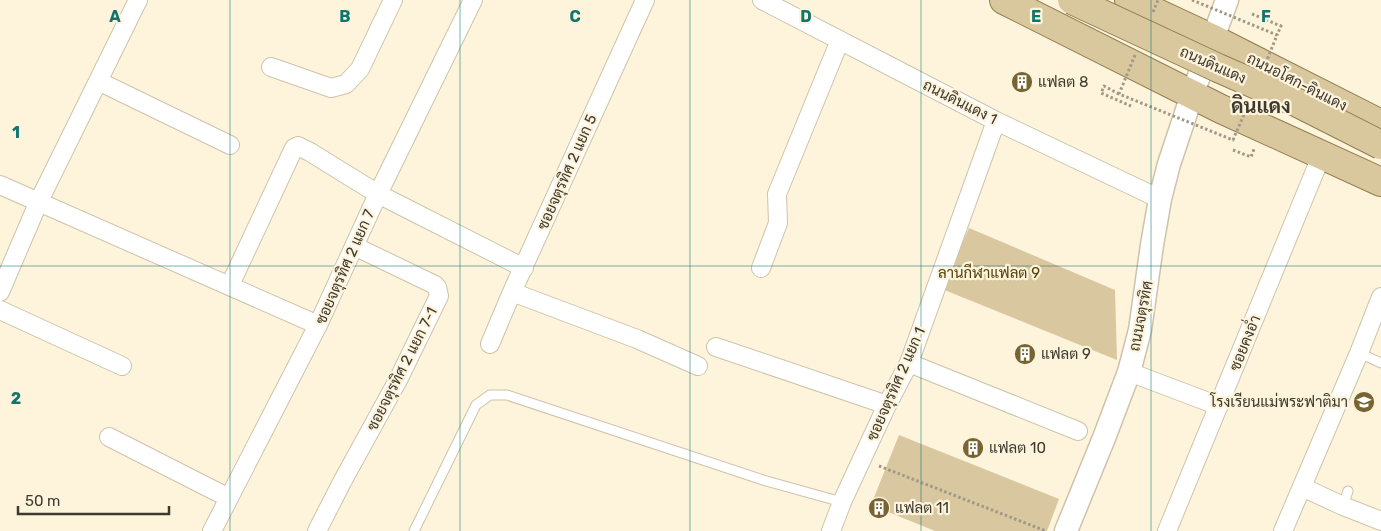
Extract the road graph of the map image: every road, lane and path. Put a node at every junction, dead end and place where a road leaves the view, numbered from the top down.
1 (138, 0) edge
2 (393, 0) edge
3 (645, 0) edge
4 (762, 0) edge
5 (1072, 0) edge
6 (1129, 0) edge
7 (1227, 0) edge
8 (1008, 1) edge
9 (467, 2) edge
10 (1252, 14) dead end
11 (1277, 35) dead end
12 (840, 40) junction
13 (1213, 40) junction
14 (271, 67) dead end
15 (98, 81) junction
16 (1119, 94) dead end
17 (1192, 94) junction
18 (1131, 106) dead end
19 (996, 121) junction
20 (1381, 124) edge
21 (1233, 140) dead end
22 (1240, 143) dead end
23 (230, 145) dead end
24 (1247, 146) dead end
25 (1381, 146) edge
26 (1233, 150) dead end
27 (1322, 154) junction
28 (1381, 182) edge
29 (0, 185) edge
30 (378, 194) junction
31 (1160, 199) junction
32 (39, 201) junction
33 (354, 246) junction
34 (524, 268) junction
35 (761, 268) dead end
36 (230, 285) junction
37 (0, 292) edge
38 (512, 292) junction
39 (1381, 297) edge
40 (0, 310) edge
41 (318, 325) junction
42 (490, 344) dead end
43 (716, 347) dead end
44 (1359, 353) junction
45 (909, 363) junction
46 (1381, 364) edge
47 (122, 366) dead end
48 (698, 366) dead end
49 (1129, 372) junction
50 (887, 405) junction
51 (1219, 406) junction
52 (1078, 431) dead end
53 (109, 437) dead end
54 (862, 460) junction
55 (1302, 487) junction
56 (229, 498) junction
57 (842, 502) junction
58 (1381, 521) edge
59 (212, 531) edge
60 (317, 531) edge
61 (414, 531) edge
62 (831, 531) edge
63 (1046, 531) edge
64 (1066, 531) edge
65 (1167, 531) edge
66 (1283, 531) edge

1 - 15 street
2 - 14 street
3 - 34 street, ซอยจตุรทิศ 2 แยก 5
4 - 12 street, ถนนดินแดง 1
5 - 25 main road, ถนนดินแดง, bridge
6 - 13 main road, ถนนดินแดง
7 - 13 street, ถนนจตุรทิศ
8 - 17 main road
9 - 30 street, ซอยจตุรทิศ 2 แยก 7
10 - 11 path
12 - 19 street, ถนนดินแดง 1
12 - 35 street
13 - 17 street, ถนนจตุรทิศ
13 - 20 main road, ถนนอโศก-ดินแดง
15 - 23 street
15 - 32 street
16 - 18 path
17 - 27 main road
17 - 31 street, ถนนจตุรทิศ
19 - 31 street, ถนนดินแดง 1
19 - 45 street, ซอยจตุรทิศ 2 แยก 1
21 - 22 path
24 - 26 path
27 - 28 main road
27 - 51 street, ซอยคงอ่ำ
29 - 32 street
30 - 33 street, ซอยจตุรทิศ 2 แยก 7
30 - 34 street
30 - 36 street
31 - 49 street, ถนนจตุรทิศ
32 - 36 street
32 - 37 street
33 - 41 street, ซอยจตุรทิศ 2 แยก 7
33 - 60 street, ซอยจตุรทิศ 2 แยก 7-1
34 - 38 street, ซอยจตุรทิศ 2 แยก 5
36 - 41 street
38 - 42 street, ซอยจตุรทิศ 2 แยก 5
38 - 48 street
39 - 44 street
40 - 47 street
41 - 56 street, ซอยจตุรทิศ 2 แยก 7
43 - 50 street
44 - 46 lane
44 - 55 street
45 - 50 street, ซอยจตุรทิศ 2 แยก 1
45 - 52 street
49 - 51 street
49 - 64 street, ถนนจตุรทิศ
50 - 54 street, ซอยจตุรทิศ 2 แยก 1
51 - 65 street, ซอยคงอ่ำ
53 - 56 street
54 - 57 street, ซอยจตุรทิศ 2 แยก 1
54 - 63 path
55 - 58 street
55 - 66 street
56 - 59 street, ซอยจตุรทิศ 2 แยก 7
57 - 61 lane
57 - 62 street, ซอยจตุรทิศ 2 แยก 1

